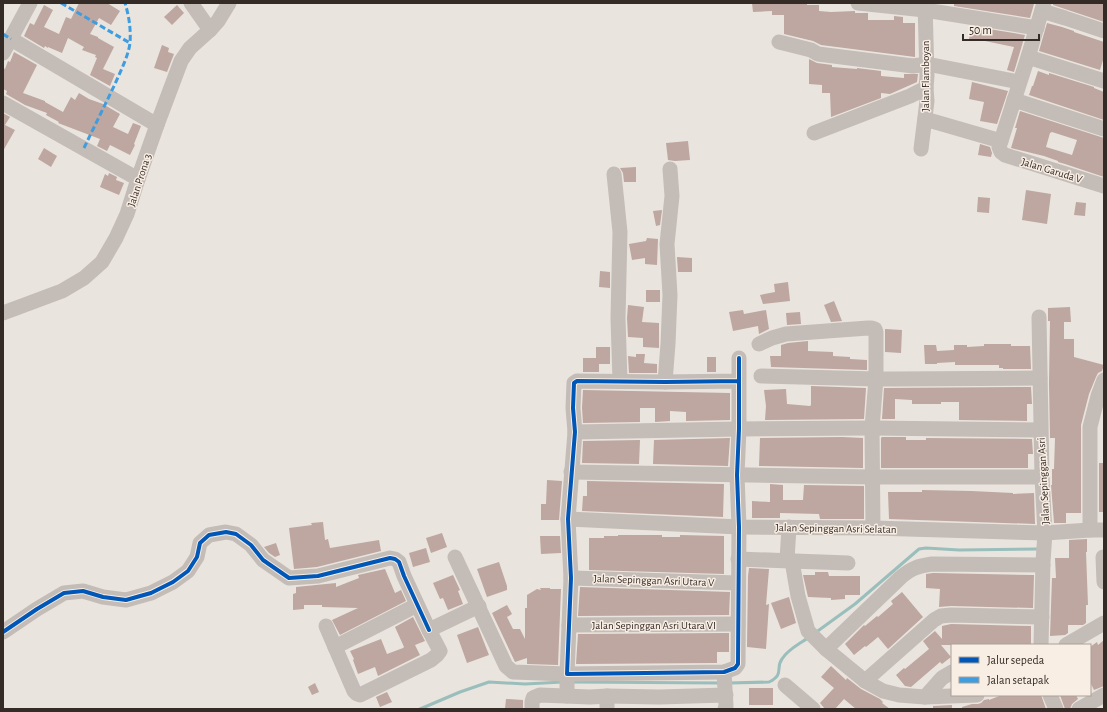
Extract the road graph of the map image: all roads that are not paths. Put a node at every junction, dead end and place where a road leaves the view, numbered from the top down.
1 (30, 3) edge
2 (191, 3) edge
3 (229, 3) edge
4 (858, 3) edge
5 (925, 7) edge
6 (1043, 7) edge
7 (1037, 28) junction
8 (210, 30) junction
9 (1104, 31) edge
10 (11, 39) junction
11 (779, 42) dead end
12 (3, 53) edge
13 (1028, 57) junction
14 (927, 64) junction
15 (1104, 81) edge
16 (1019, 82) junction
17 (926, 88) junction
18 (1014, 100) junction
19 (3, 103) edge
20 (925, 119) junction
21 (157, 125) junction
22 (1104, 129) edge
23 (814, 133) dead end
24 (1001, 146) junction
25 (921, 149) dead end
26 (670, 170) dead end
27 (614, 174) dead end
28 (138, 180) junction
29 (1104, 186) edge
30 (3, 313) edge
31 (1039, 317) dead end
32 (759, 344) dead end
33 (739, 358) dead end
34 (761, 376) dead end
35 (1040, 378) junction
36 (876, 379) junction
37 (1104, 380) edge
38 (620, 381) junction
39 (739, 381) junction
40 (665, 382) junction
41 (872, 428) junction
42 (739, 429) junction
43 (1040, 430) junction
44 (575, 432) junction
45 (571, 472) junction
46 (737, 475) junction
47 (873, 477) junction
48 (1042, 477) junction
49 (568, 519) junction
50 (739, 526) junction
51 (789, 527) junction
52 (873, 528) junction
53 (1097, 530) edge
54 (1045, 536) junction
55 (455, 557) dead end
56 (1103, 557) edge
57 (738, 559) junction
58 (790, 561) junction
59 (848, 563) dead end
60 (1043, 564) junction
61 (571, 578) junction
62 (1104, 582) edge
63 (738, 583) junction
64 (418, 605) junction
65 (479, 606) junction
66 (1042, 617) junction
67 (1104, 623) edge
68 (738, 624) junction
69 (569, 625) junction
70 (326, 626) dead end
71 (429, 630) junction
72 (3, 632) edge
73 (1041, 644) edge
74 (1068, 644) edge
75 (335, 647) junction
76 (826, 649) junction
77 (724, 672) junction
78 (951, 673) edge
79 (567, 675) junction
80 (865, 681) junction
81 (785, 685) dead end
82 (567, 694) junction
83 (1104, 695) edge
84 (951, 696) edge
85 (1050, 696) edge
86 (925, 697) junction
87 (726, 702) edge
88 (607, 703) edge
89 (532, 709) edge
90 (812, 709) edge
91 (1056, 709) edge
92 (1079, 709) edge

1 - 10 street
2 - 8 street
3 - 8 street, Jalan Prona 3
4 - 5 street
5 - 7 street
5 - 14 street, Jalan Flamboyan
6 - 7 street
6 - 9 street
7 - 13 street
8 - 21 street, Jalan Prona 3
10 - 12 street
10 - 21 street
11 - 14 street
13 - 15 street
13 - 16 street
14 - 16 street
14 - 17 street, Jalan Flamboyan
16 - 18 street
17 - 20 street, Jalan Flamboyan
17 - 23 street
18 - 22 street
18 - 24 street
19 - 28 street
20 - 24 street, Jalan Garuda V
20 - 25 street, Jalan Flamboyan
21 - 28 street, Jalan Prona 3
24 - 29 street, Jalan Garuda V
26 - 40 street
27 - 38 street
28 - 30 street, Jalan Prona 3
31 - 35 street, Jalan Sepinggan Asri
32 - 36 street
33 - 39 street
34 - 36 street
35 - 36 street
35 - 43 street, Jalan Sepinggan Asri
36 - 41 street
37 - 53 street
38 - 40 street
38 - 44 street
39 - 40 street
39 - 42 street
41 - 42 street
41 - 43 street
41 - 47 street
42 - 44 street
42 - 46 street
43 - 48 street, Jalan Sepinggan Asri
44 - 45 street
45 - 46 street
45 - 49 street
46 - 47 street
46 - 50 street
47 - 48 street
47 - 52 street
48 - 54 street, Jalan Sepinggan Asri
49 - 50 street, Jalan Sepinggan Asri Selatan
49 - 61 street
50 - 51 street, Jalan Sepinggan Asri Selatan
50 - 57 street
51 - 52 street, Jalan Sepinggan Asri Selatan
51 - 58 street
52 - 54 street, Jalan Sepinggan Asri Selatan
53 - 54 street, Jalan Sepinggan Asri Selatan
54 - 60 street, Jalan Sepinggan Asri
55 - 65 street
56 - 62 street
57 - 58 street
57 - 63 street
58 - 59 street
58 - 76 street
60 - 66 street, Jalan Sepinggan Asri
60 - 76 street
61 - 63 street, Jalan Sepinggan Asri Utara V
61 - 69 street
63 - 68 street
64 - 71 street
64 - 72 street
64 - 75 street
65 - 71 street
65 - 79 street
66 - 73 street, Jalan Sepinggan Asri
66 - 80 street
67 - 74 street
68 - 69 street, Jalan Sepinggan Asri Utara VI
68 - 77 street
69 - 79 street
70 - 75 street
71 - 75 street
76 - 80 street
77 - 79 street
77 - 87 street
78 - 86 street
79 - 82 street
80 - 86 street
81 - 90 street
82 - 88 street
82 - 89 street
83 - 92 street
84 - 86 street
85 - 91 street
87 - 88 street

